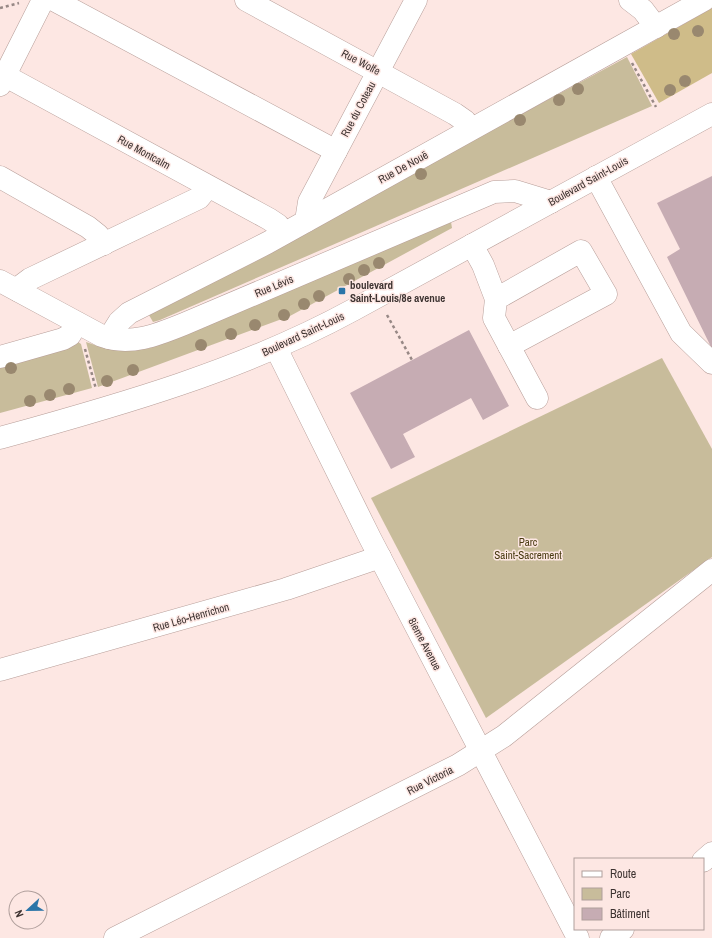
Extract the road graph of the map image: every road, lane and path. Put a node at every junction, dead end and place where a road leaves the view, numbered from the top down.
1 (54, 0) edge
2 (246, 0) edge
3 (416, 0) edge
4 (630, 0) edge
5 (704, 0) edge
6 (32, 1) edge
7 (0, 8) edge
8 (656, 27) junction
9 (633, 64) dead end
10 (378, 71) junction
11 (1, 78) edge
12 (656, 106) dead end
13 (712, 114) edge
14 (471, 129) junction
15 (336, 151) junction
16 (0, 177) edge
17 (596, 177) junction
18 (208, 187) junction
19 (551, 202) junction
20 (306, 221) junction
21 (284, 233) junction
22 (104, 244) junction
23 (472, 245) junction
24 (9, 286) edge
25 (496, 299) junction
26 (388, 317) dead end
27 (77, 323) junction
28 (109, 338) junction
29 (509, 346) junction
30 (276, 348) junction
31 (87, 355) dead end
32 (0, 357) edge
33 (412, 360) dead end
34 (712, 363) edge
35 (95, 387) dead end
36 (537, 398) dead end
37 (0, 438) edge
38 (380, 557) junction
39 (712, 570) edge
40 (0, 670) edge
41 (481, 752) junction
42 (712, 853) edge
43 (704, 860) edge
44 (622, 930) edge
45 (115, 938) edge
46 (578, 938) edge
47 (611, 938) edge

1 - 15 street
2 - 10 street, Rue Wolfe
3 - 10 street, Rue du Coteau
4 - 8 street
5 - 8 street, Rue De Nouë
6 - 7 path
6 - 11 street
8 - 14 street, Rue De Nouë
9 - 12 path
10 - 14 street, Rue Wolfe
10 - 15 street, Rue du Coteau
11 - 18 street, Rue Montcalm
13 - 17 street, Boulevard Saint-Louis
14 - 20 street, Rue De Nouë
15 - 20 street, Rue du Coteau
16 - 22 street
17 - 19 street, Boulevard Saint-Louis
17 - 34 street
18 - 21 street, Rue Montcalm
18 - 22 street
19 - 23 street, Boulevard Saint-Louis
19 - 28 street, Rue Lévis
20 - 21 street, Rue De Nouë
21 - 28 street, Rue De Nouë
22 - 24 street
23 - 25 street
23 - 30 street, Boulevard Saint-Louis
24 - 27 street, Rue Lévis
25 - 29 street
25 - 29 street
26 - 33 path
27 - 28 street, Rue Lévis
27 - 32 street
29 - 36 street
30 - 37 street, Boulevard Saint-Louis
30 - 38 street, 8ieme Avenue
31 - 35 path
38 - 40 street, Rue Léo-Henrichon
38 - 41 street, 8ieme Avenue
39 - 41 street, Rue Victoria
41 - 45 street, Rue Victoria
41 - 46 street, 8ieme Avenue
42 - 43 street
44 - 47 street

